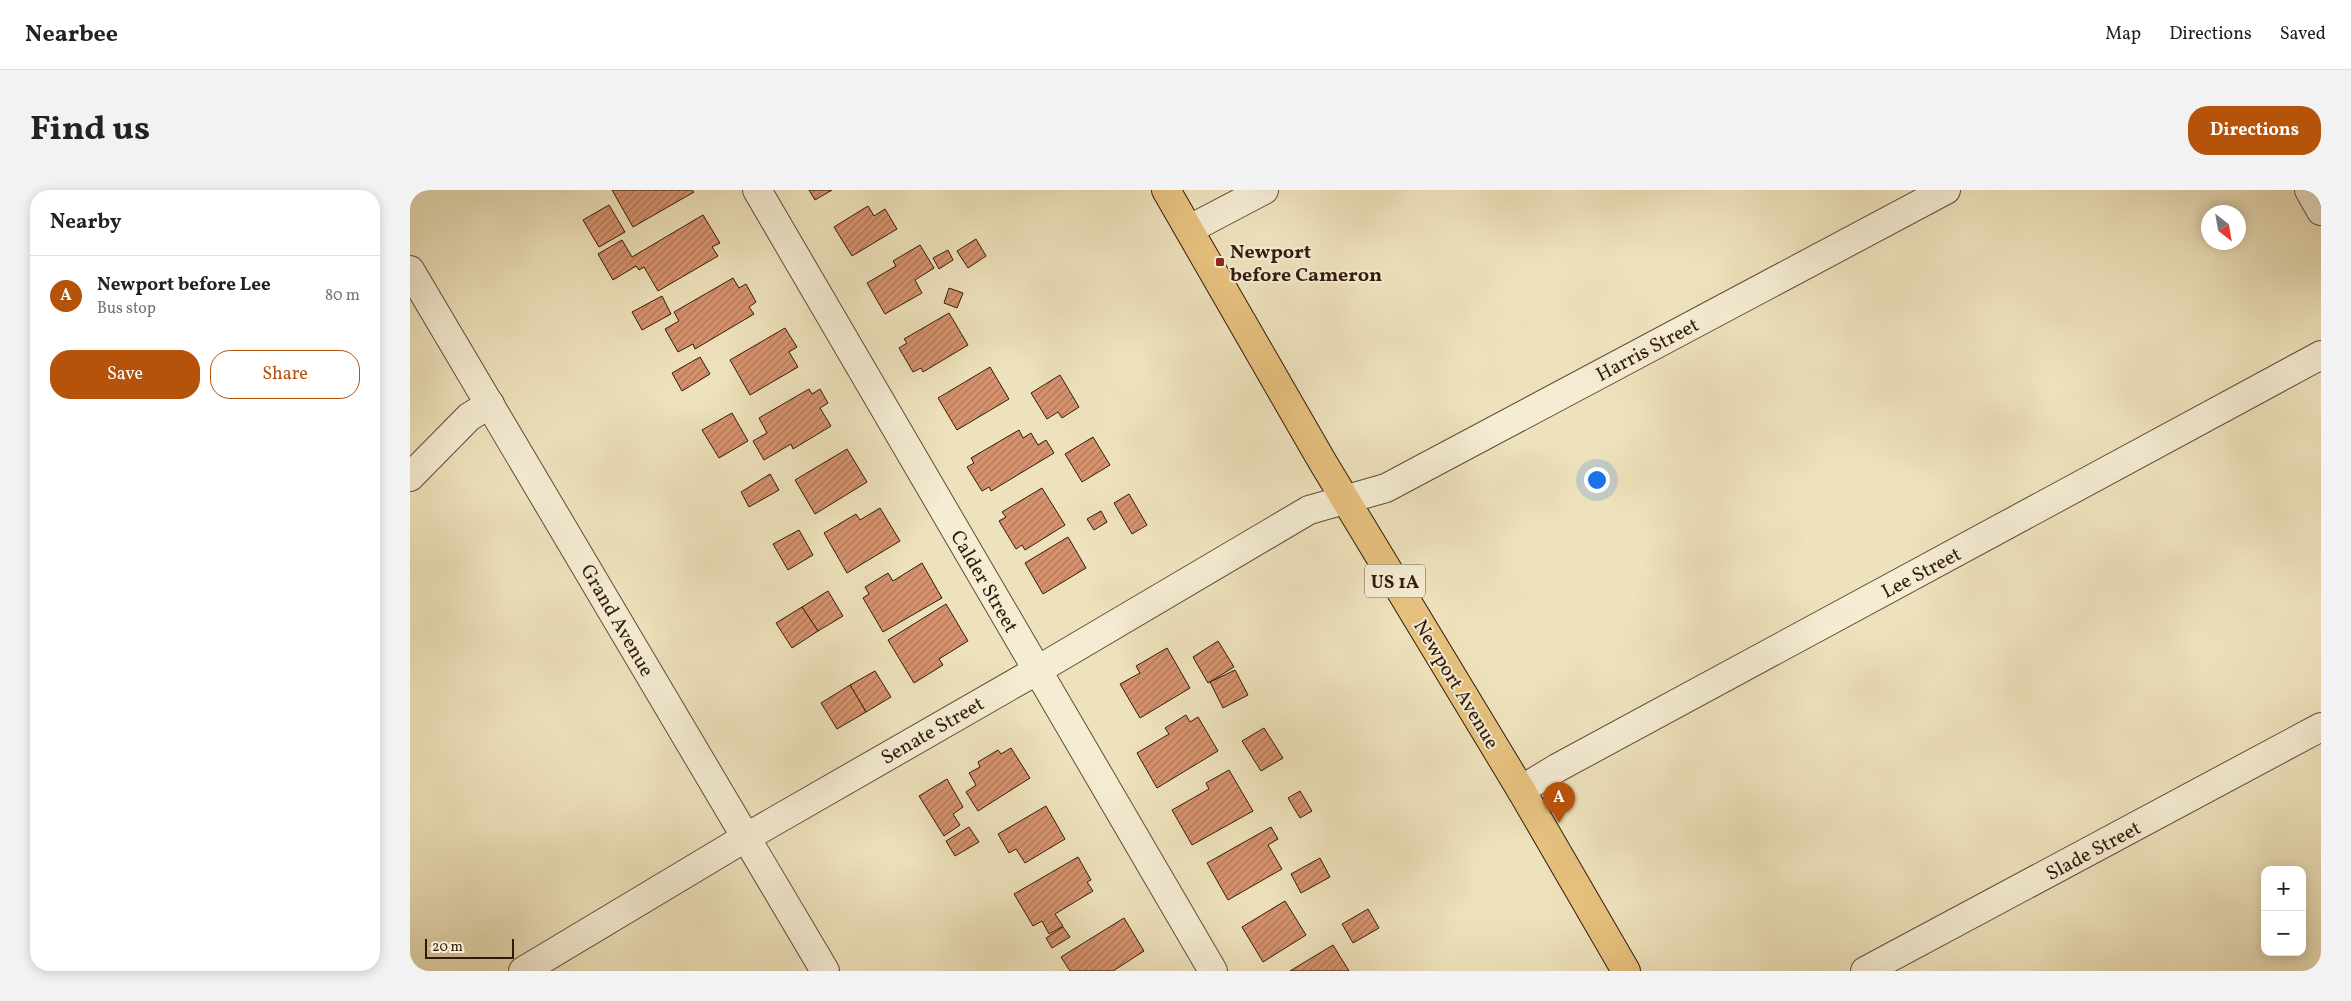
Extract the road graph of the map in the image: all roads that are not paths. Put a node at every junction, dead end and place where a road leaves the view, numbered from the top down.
1 (757, 190) edge
2 (1166, 190) edge
3 (1264, 190) edge
4 (1946, 190) edge
5 (2310, 190) edge
6 (2321, 211) edge
7 (1190, 229) junction
8 (410, 270) edge
9 (2321, 355) edge
10 (490, 404) junction
11 (410, 477) edge
12 (1345, 499) junction
13 (1036, 671) junction
14 (2321, 727) edge
15 (1521, 790) junction
16 (744, 838) junction
17 (523, 971) edge
18 (825, 971) edge
19 (1214, 971) edge
20 (1626, 971) edge
21 (1865, 971) edge

1 - 13 street, Calder Street
2 - 7 main road, Newport Avenue / US 1A
3 - 7 street
4 - 12 street, Harris Street
5 - 6 street
7 - 12 main road, Newport Avenue / US 1A
8 - 10 street, Grand Avenue
9 - 15 street, Lee Street
10 - 11 street
10 - 16 street, Grand Avenue
12 - 13 street, Senate Street
12 - 15 main road, Newport Avenue / US 1A
13 - 16 street, Senate Street
13 - 19 street, Calder Street
14 - 21 street, Slade Street
15 - 20 main road, Newport Avenue / US 1A
16 - 17 street, Senate Street
16 - 18 street, Grand Avenue

